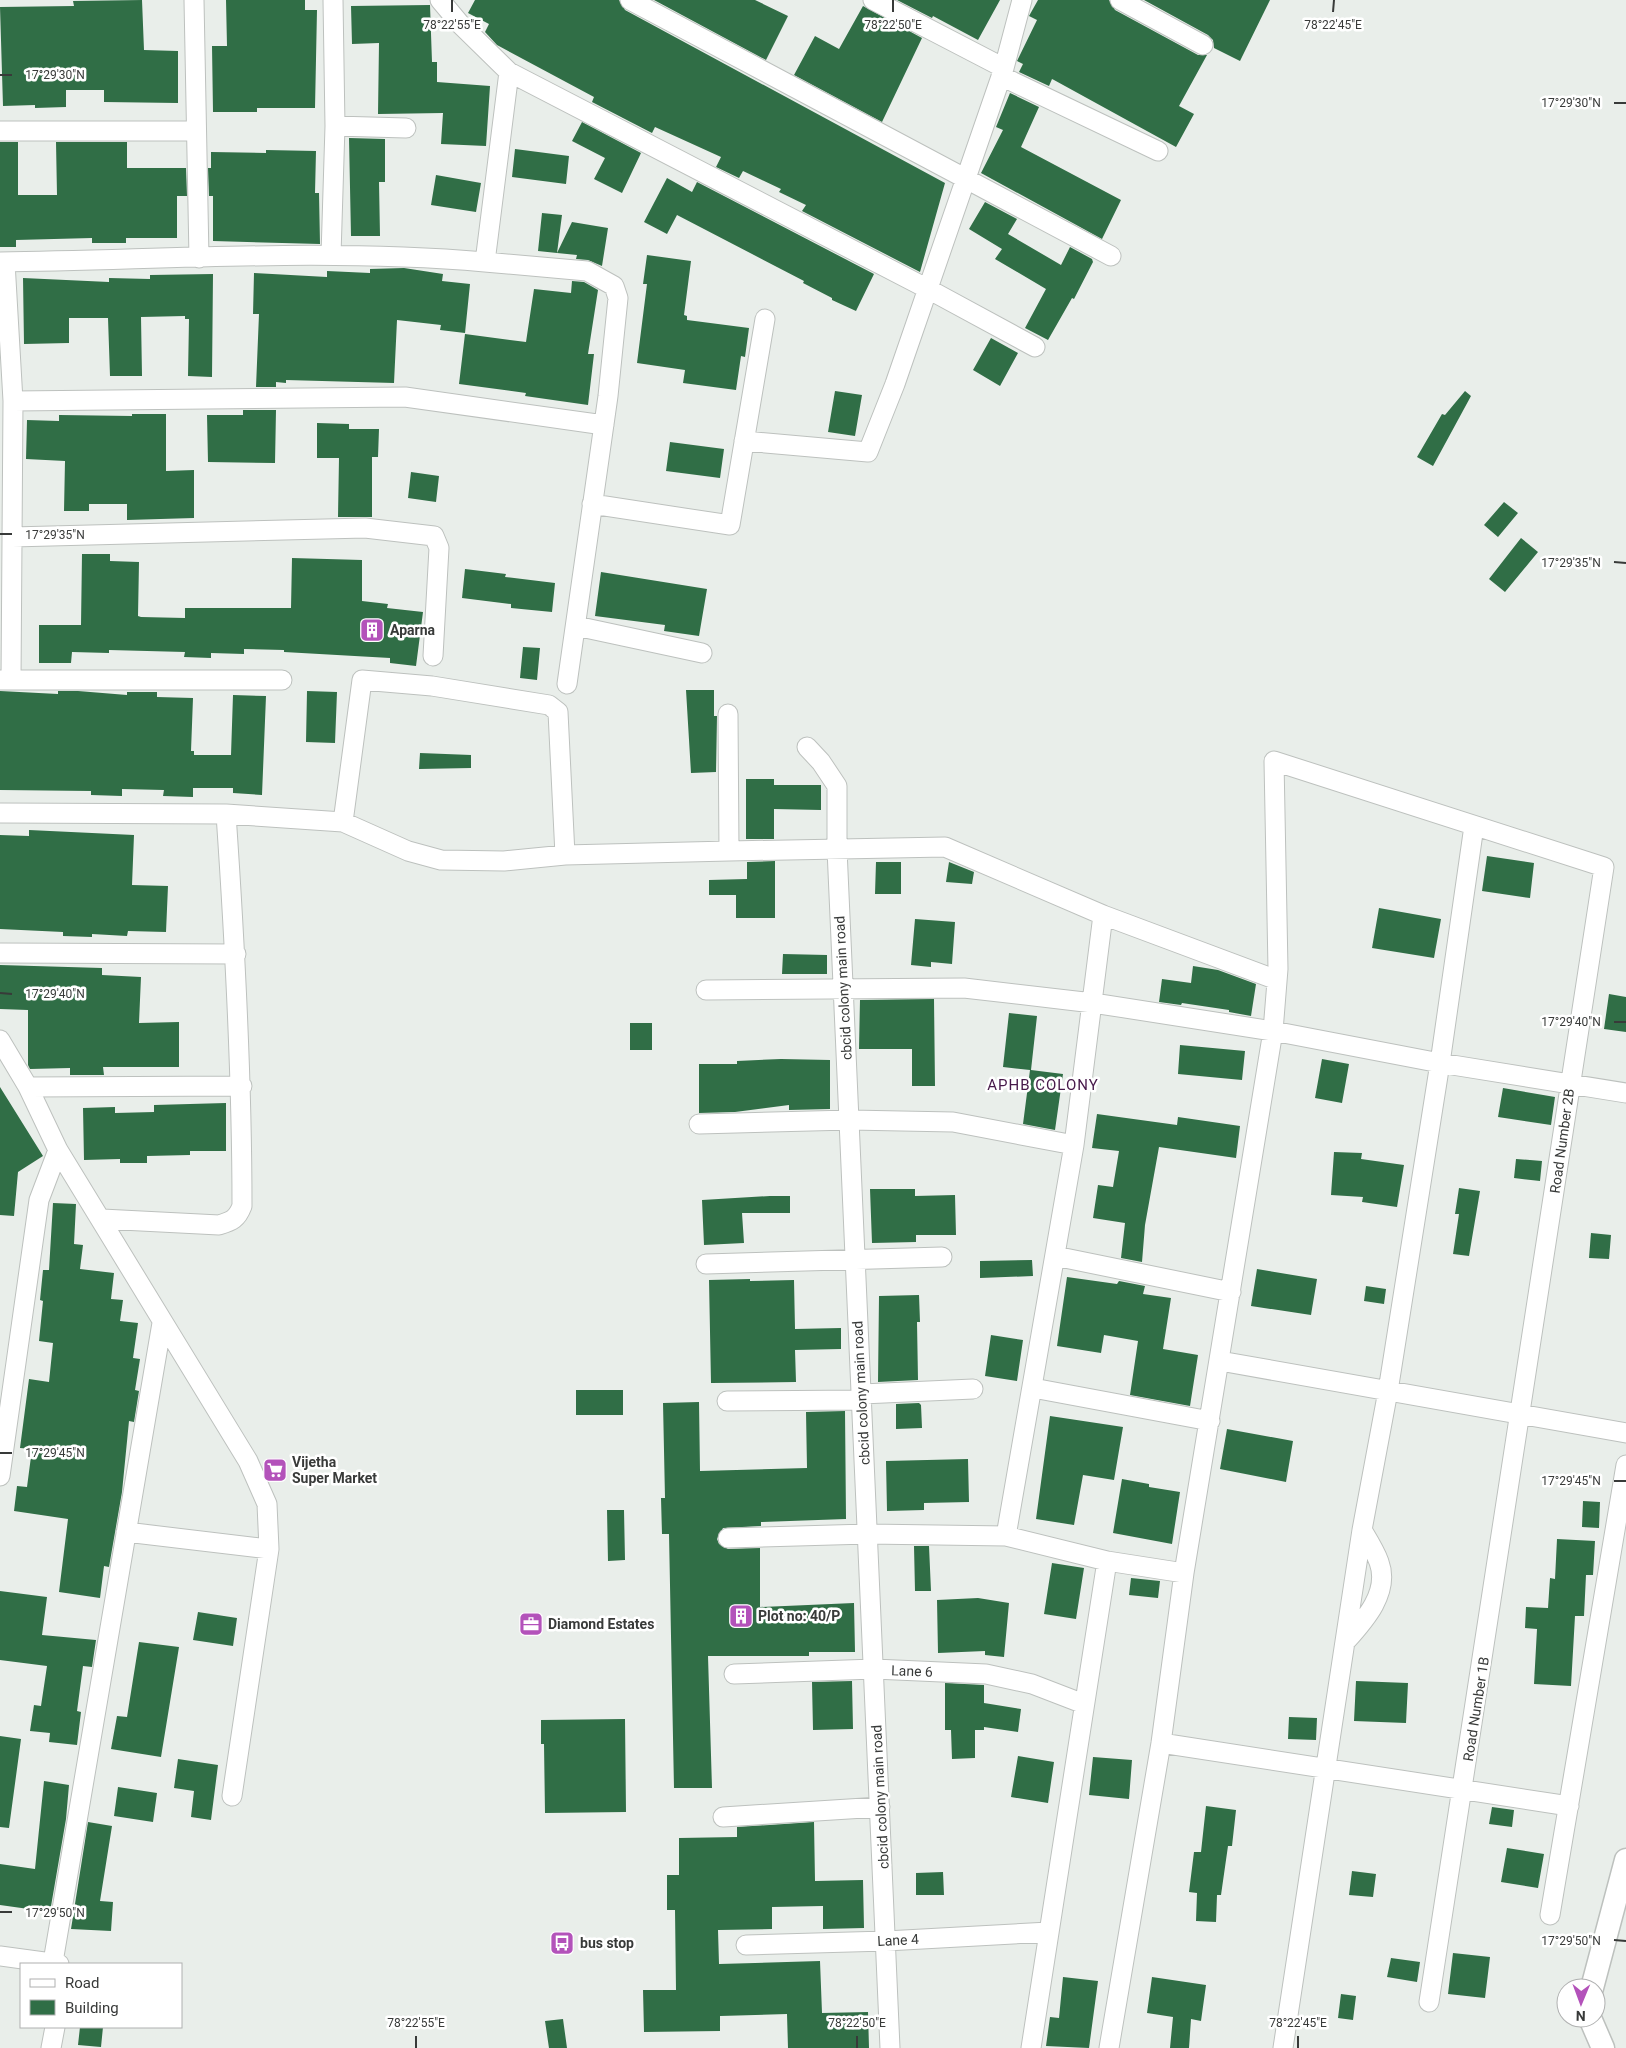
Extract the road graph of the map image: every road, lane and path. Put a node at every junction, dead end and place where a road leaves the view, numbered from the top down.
1 (194, 0) edge
2 (333, 0) edge
3 (440, 0) edge
4 (630, 0) edge
5 (873, 0) edge
6 (1022, 0) edge
7 (1120, 0) edge
8 (1202, 45) dead end
9 (509, 72) junction
10 (1002, 72) junction
11 (335, 126) junction
12 (406, 128) dead end
13 (195, 130) junction
14 (0, 131) edge
15 (1158, 151) dead end
16 (965, 177) junction
17 (332, 255) junction
18 (1111, 256) dead end
19 (199, 258) junction
20 (3, 262) edge
21 (485, 262) junction
22 (928, 288) junction
23 (766, 319) dead end
24 (1035, 347) dead end
25 (12, 401) junction
26 (604, 425) junction
27 (744, 441) junction
28 (592, 504) junction
29 (12, 537) junction
30 (576, 626) junction
31 (702, 653) dead end
32 (433, 656) dead end
33 (6, 680) edge
34 (282, 680) dead end
35 (567, 684) dead end
36 (728, 714) dead end
37 (807, 747) dead end
38 (0, 813) edge
39 (226, 814) junction
40 (343, 822) junction
41 (1474, 826) junction
42 (837, 849) junction
43 (729, 851) junction
44 (565, 855) junction
45 (1103, 915) junction
46 (0, 953) edge
47 (236, 954) junction
48 (1277, 980) junction
49 (843, 988) junction
50 (706, 990) dead end
51 (1093, 1004) junction
52 (1273, 1031) junction
53 (0, 1040) edge
54 (1440, 1064) junction
55 (1570, 1084) junction
56 (242, 1086) junction
57 (28, 1087) junction
58 (1626, 1093) edge
59 (850, 1120) junction
60 (699, 1124) dead end
61 (1074, 1145) junction
62 (58, 1150) junction
63 (102, 1219) junction
64 (1055, 1256) junction
65 (942, 1257) dead end
66 (856, 1260) junction
67 (706, 1264) dead end
68 (1231, 1292) junction
69 (162, 1323) junction
70 (1220, 1361) junction
71 (1033, 1388) junction
72 (973, 1389) dead end
73 (1388, 1391) junction
74 (862, 1397) junction
75 (727, 1401) dead end
76 (1521, 1415) junction
77 (1210, 1421) junction
78 (1626, 1433) edge
79 (1626, 1465) edge
80 (0, 1476) edge
81 (1362, 1530) junction
82 (126, 1532) junction
83 (868, 1534) junction
84 (1006, 1536) junction
85 (728, 1538) dead end
86 (269, 1549) junction
87 (1107, 1561) junction
88 (1184, 1573) junction
89 (1346, 1641) junction
90 (874, 1669) junction
91 (734, 1674) dead end
92 (1084, 1704) junction
93 (1161, 1743) junction
94 (1326, 1770) junction
95 (1464, 1789) junction
96 (232, 1796) dead end
97 (1570, 1806) junction
98 (880, 1807) junction
99 (723, 1817) dead end
100 (1626, 1860) edge
101 (1550, 1915) dead end
102 (1049, 1932) junction
103 (886, 1941) junction
104 (746, 1945) dead end
105 (0, 1956) edge
106 (56, 1963) edge
107 (1595, 1978) edge
108 (1429, 2002) dead end
109 (55, 2028) edge
110 (1594, 2028) edge
111 (51, 2048) edge
112 (890, 2048) edge
113 (1031, 2048) edge
114 (1109, 2048) edge
115 (1282, 2048) edge
116 (1603, 2048) edge

1 - 13 street
2 - 11 street
3 - 9 street
4 - 16 street
5 - 10 street
6 - 10 street
7 - 8 street
9 - 21 street
9 - 22 street
10 - 15 street
10 - 16 street
11 - 12 street
11 - 17 street
13 - 14 street
13 - 19 street
16 - 18 street
16 - 22 street
17 - 19 street
17 - 21 street
19 - 20 street
20 - 25 street
21 - 26 street
22 - 24 street
22 - 27 street
23 - 27 street
25 - 26 street
25 - 29 street
26 - 28 street
27 - 28 street
28 - 30 street
29 - 32 street
29 - 33 street
30 - 31 street
30 - 35 street
33 - 34 street
36 - 43 street
37 - 42 street, cbcid colony main road
38 - 39 street
39 - 40 street
39 - 47 street
40 - 44 street
40 - 44 street
41 - 48 street
41 - 54 street
41 - 55 street, Road Number 2B
42 - 43 street
42 - 45 street
42 - 49 street, cbcid colony main road
43 - 44 street
45 - 48 street
45 - 51 street
46 - 47 street
47 - 56 street
48 - 52 street
49 - 50 street
49 - 51 street
49 - 59 street, cbcid colony main road
51 - 52 street
51 - 61 street
52 - 54 street
52 - 68 street
53 - 57 street
54 - 55 street
54 - 73 street
55 - 58 street
55 - 76 street, Road Number 2B
56 - 57 street
56 - 63 street
57 - 62 street
59 - 60 street
59 - 61 street
59 - 66 street, cbcid colony main road
61 - 64 street
62 - 63 street
62 - 80 street
63 - 69 street
64 - 68 street
64 - 71 street
65 - 66 street
66 - 67 street
66 - 74 street, cbcid colony main road
68 - 70 street
69 - 82 street
69 - 86 street
70 - 73 street
70 - 77 street
71 - 77 street
71 - 84 street
72 - 74 street
73 - 76 street
73 - 81 street
74 - 75 street
74 - 83 street, cbcid colony main road
76 - 78 street
76 - 95 street, Road Number 1B
77 - 88 street
79 - 97 street
81 - 89 street
81 - 89 street
82 - 86 street
82 - 106 street
83 - 84 street
83 - 85 street
83 - 90 street, cbcid colony main road
84 - 87 street
86 - 96 street
87 - 88 street
87 - 92 street
88 - 93 street
89 - 94 street
90 - 91 street, Lane 6
90 - 92 street, Lane 6
90 - 98 street, cbcid colony main road
92 - 102 street
93 - 94 street
93 - 114 street
94 - 95 street
94 - 115 street
95 - 97 street
95 - 108 street, Road Number 1B
97 - 101 street
98 - 99 street
98 - 103 street, cbcid colony main road
100 - 107 street
102 - 103 street, Lane 4
102 - 113 street
103 - 104 street, Lane 4
103 - 112 street, cbcid colony main road
105 - 106 street
109 - 111 street
110 - 116 street

